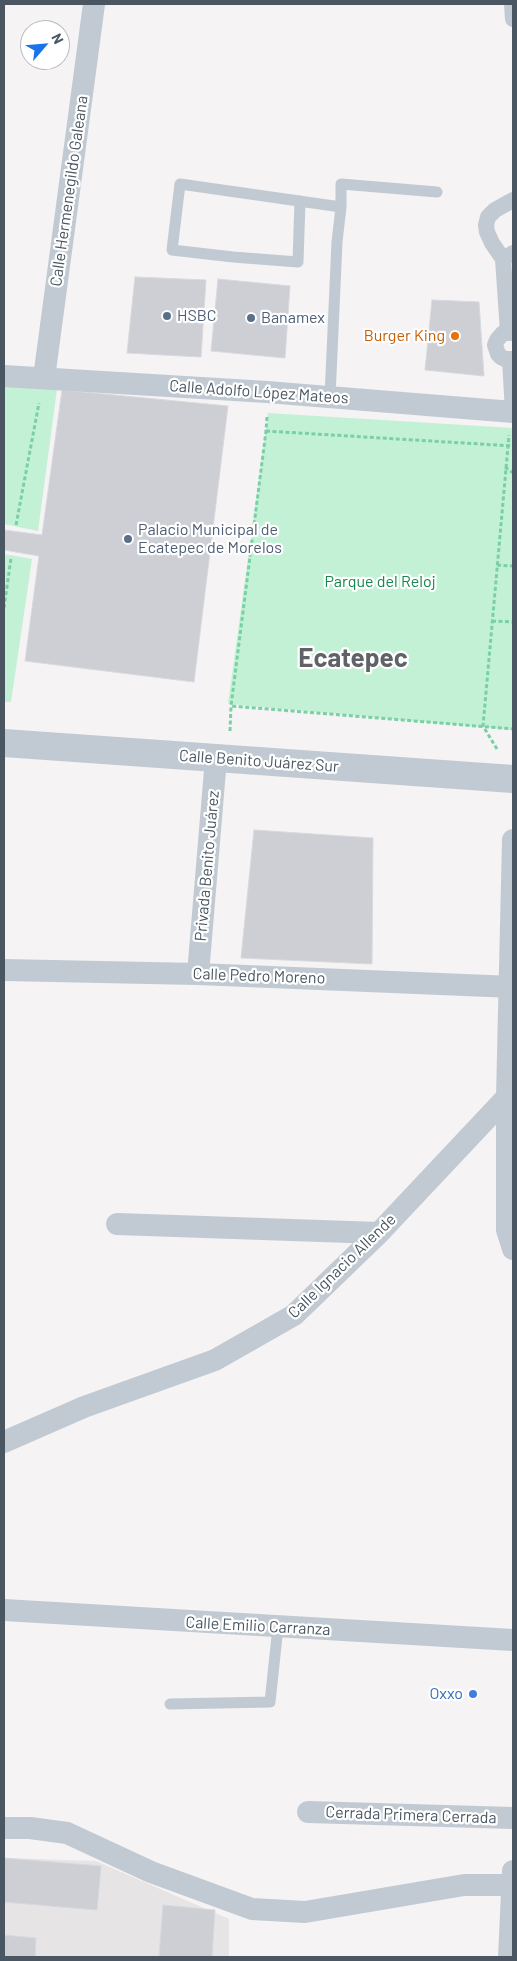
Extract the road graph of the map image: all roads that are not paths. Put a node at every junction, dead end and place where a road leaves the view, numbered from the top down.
1 (94, 4) edge
2 (512, 4) edge
3 (513, 19) edge
4 (437, 192) dead end
5 (513, 200) edge
6 (300, 202) junction
7 (341, 206) junction
8 (508, 256) edge
9 (510, 332) edge
10 (512, 360) edge
11 (4, 376) edge
12 (44, 378) junction
13 (330, 397) junction
14 (513, 412) edge
15 (4, 743) edge
16 (216, 758) junction
17 (513, 779) edge
18 (513, 840) edge
19 (4, 970) edge
20 (198, 974) junction
21 (511, 987) edge
22 (507, 1097) junction
23 (117, 1224) dead end
24 (379, 1233) junction
25 (513, 1249) edge
26 (4, 1442) edge
27 (4, 1610) edge
28 (278, 1627) junction
29 (513, 1640) edge
30 (170, 1704) dead end
31 (308, 1812) dead end
32 (513, 1818) edge
33 (4, 1828) edge
34 (513, 1881) edge
35 (509, 1957) edge

1 - 12 street, Calle Hermenegildo Galeana
2 - 3 street
4 - 7 lane
5 - 8 street
6 - 6 lane
6 - 7 lane
7 - 13 lane
8 - 9 street
9 - 10 street
10 - 14 street
11 - 12 street, Calle Adolfo López Mateos
12 - 13 street, Calle Adolfo López Mateos
13 - 14 street, Calle Adolfo López Mateos
15 - 16 street, Calle Benito Juárez Sur
16 - 17 street, Calle Benito Juárez Sur
16 - 20 street, Privada Benito Juárez
18 - 21 street
19 - 20 street, Calle Pedro Moreno
20 - 21 street, Calle Pedro Moreno
21 - 22 street
22 - 24 street, Calle Ignacio Allende
22 - 25 street
23 - 24 street
24 - 26 street, Calle Ignacio Allende
27 - 28 street, Calle Emilio Carranza
28 - 29 street, Calle Emilio Carranza
28 - 30 lane
31 - 32 street, Cerrada Primera Cerrada
33 - 34 street
34 - 35 street

